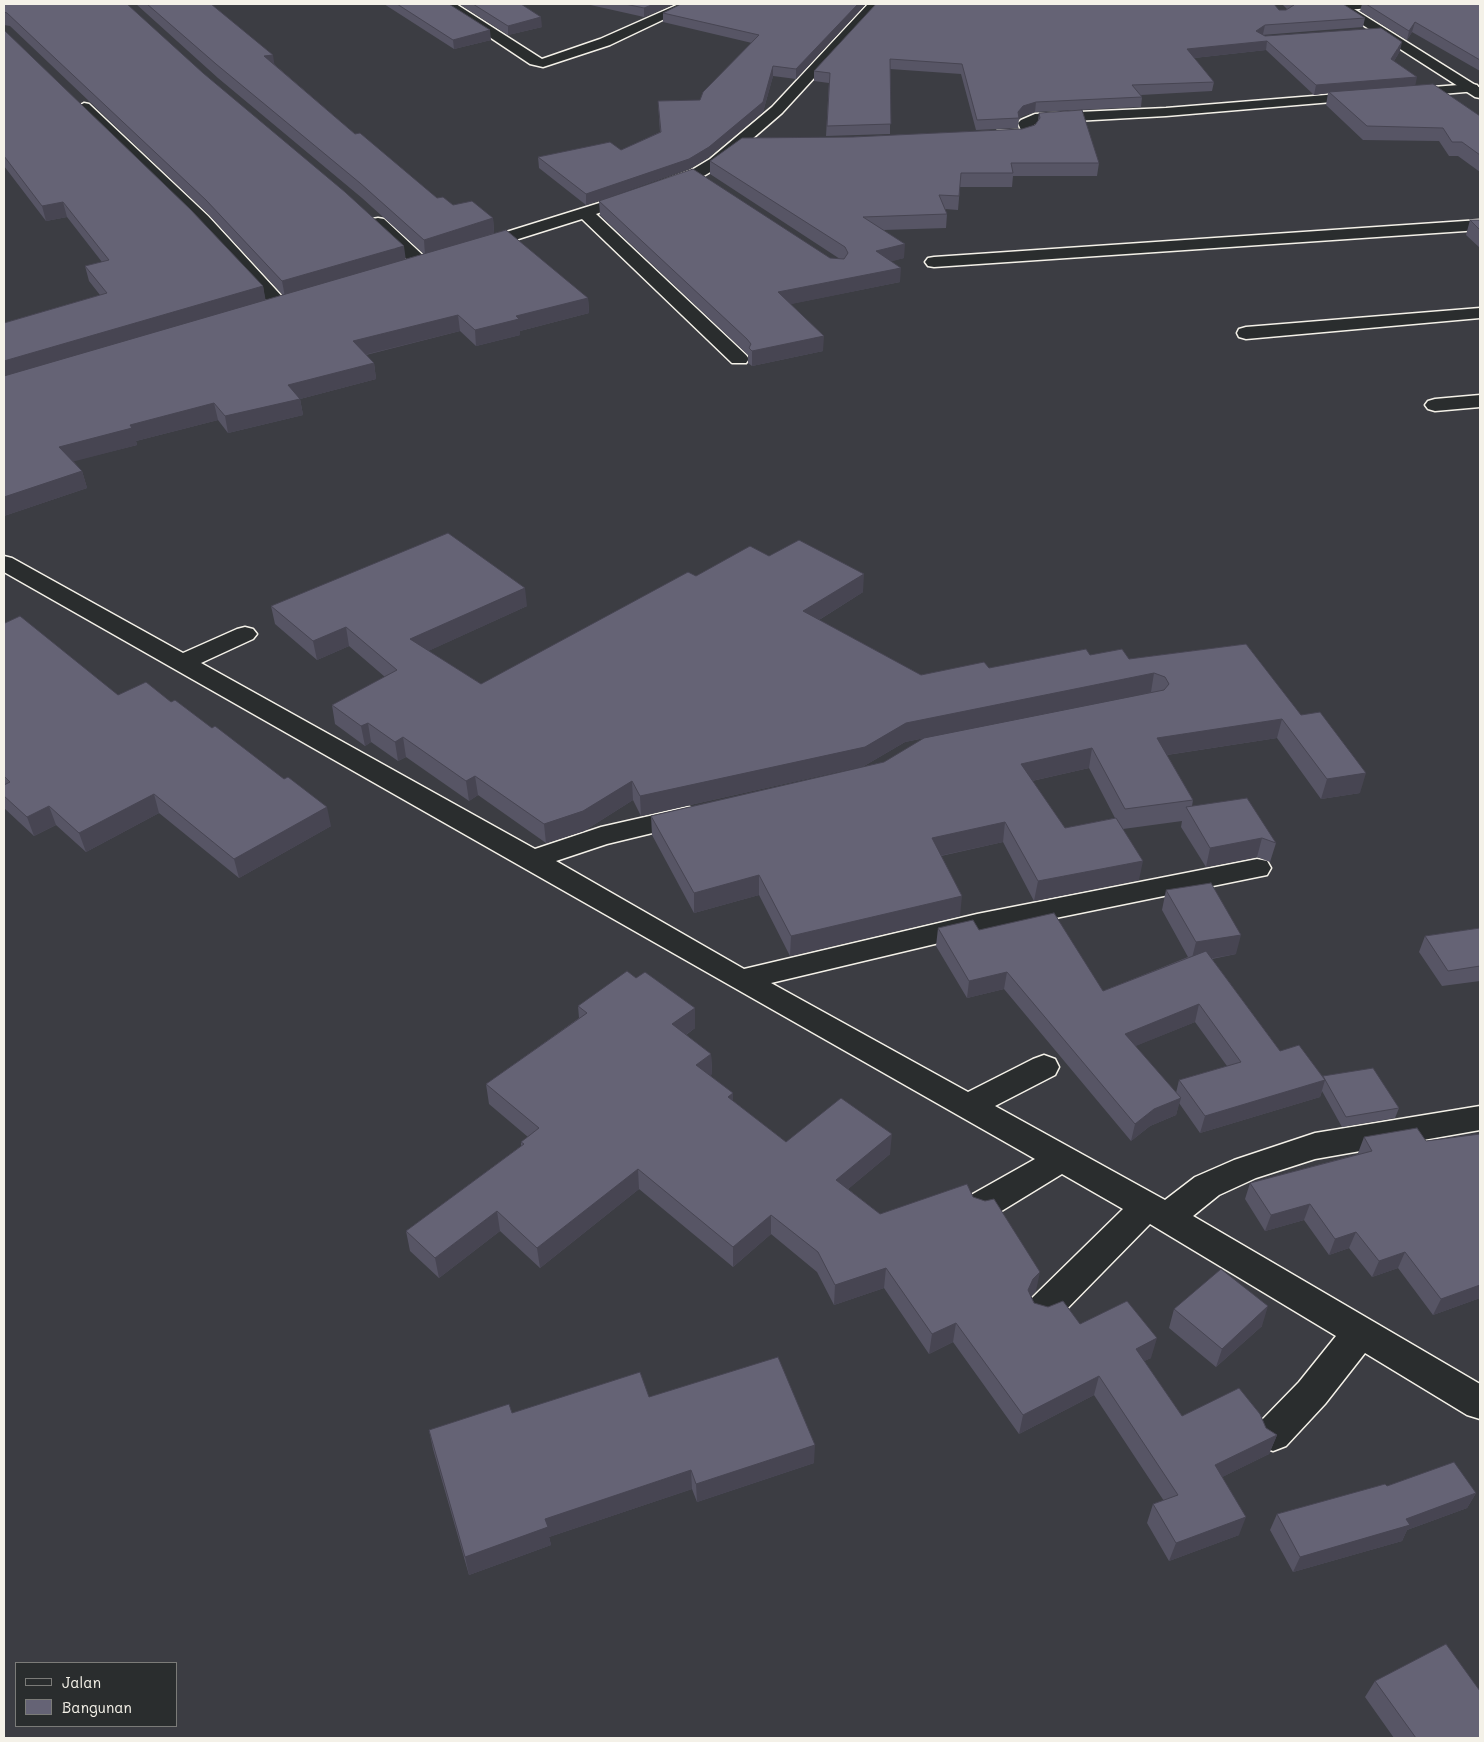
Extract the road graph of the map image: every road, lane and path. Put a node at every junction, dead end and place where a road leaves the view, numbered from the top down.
1 (447, 4) edge
2 (689, 4) edge
3 (875, 4) edge
4 (1374, 4) edge
5 (1340, 5) edge
6 (1383, 32) junction
7 (1358, 34) edge
8 (1474, 87) edge
9 (1394, 94) edge
10 (1375, 96) edge
11 (75, 98) edge
12 (982, 137) edge
13 (738, 144) junction
14 (762, 144) edge
15 (696, 174) junction
16 (712, 184) edge
17 (585, 212) junction
18 (368, 214) edge
19 (1480, 225) edge
20 (458, 252) edge
21 (440, 258) edge
22 (934, 262) dead end
23 (422, 264) junction
24 (402, 270) edge
25 (299, 300) edge
26 (1480, 313) edge
27 (1246, 332) dead end
28 (739, 359) dead end
29 (1480, 401) edge
30 (1435, 405) dead end
31 (6, 566) edge
32 (245, 634) dead end
33 (184, 662) junction
34 (708, 812) edge
35 (532, 860) junction
36 (1256, 868) dead end
37 (741, 980) junction
38 (1044, 1067) dead end
39 (968, 1106) junction
40 (1480, 1118) edge
41 (1063, 1158) junction
42 (983, 1206) edge
43 (1157, 1211) junction
44 (1044, 1310) edge
45 (1360, 1332) junction
46 (1471, 1391) edge
47 (1273, 1434) edge

1 - 2 street
3 - 13 street
4 - 5 street
5 - 6 street
6 - 7 street
6 - 8 street
8 - 9 street
10 - 12 street
11 - 25 street
13 - 14 street
13 - 15 street
15 - 16 street
15 - 17 street
17 - 20 street
17 - 28 street
18 - 23 street
19 - 22 street
21 - 23 street
23 - 24 street
26 - 27 street
29 - 30 street
31 - 33 street
32 - 33 street
33 - 35 street
34 - 35 street
35 - 37 street
36 - 37 street
37 - 39 street
38 - 39 street
39 - 41 street
40 - 43 street
41 - 42 street
41 - 43 street
43 - 44 street
43 - 45 street
45 - 46 street
45 - 47 street

